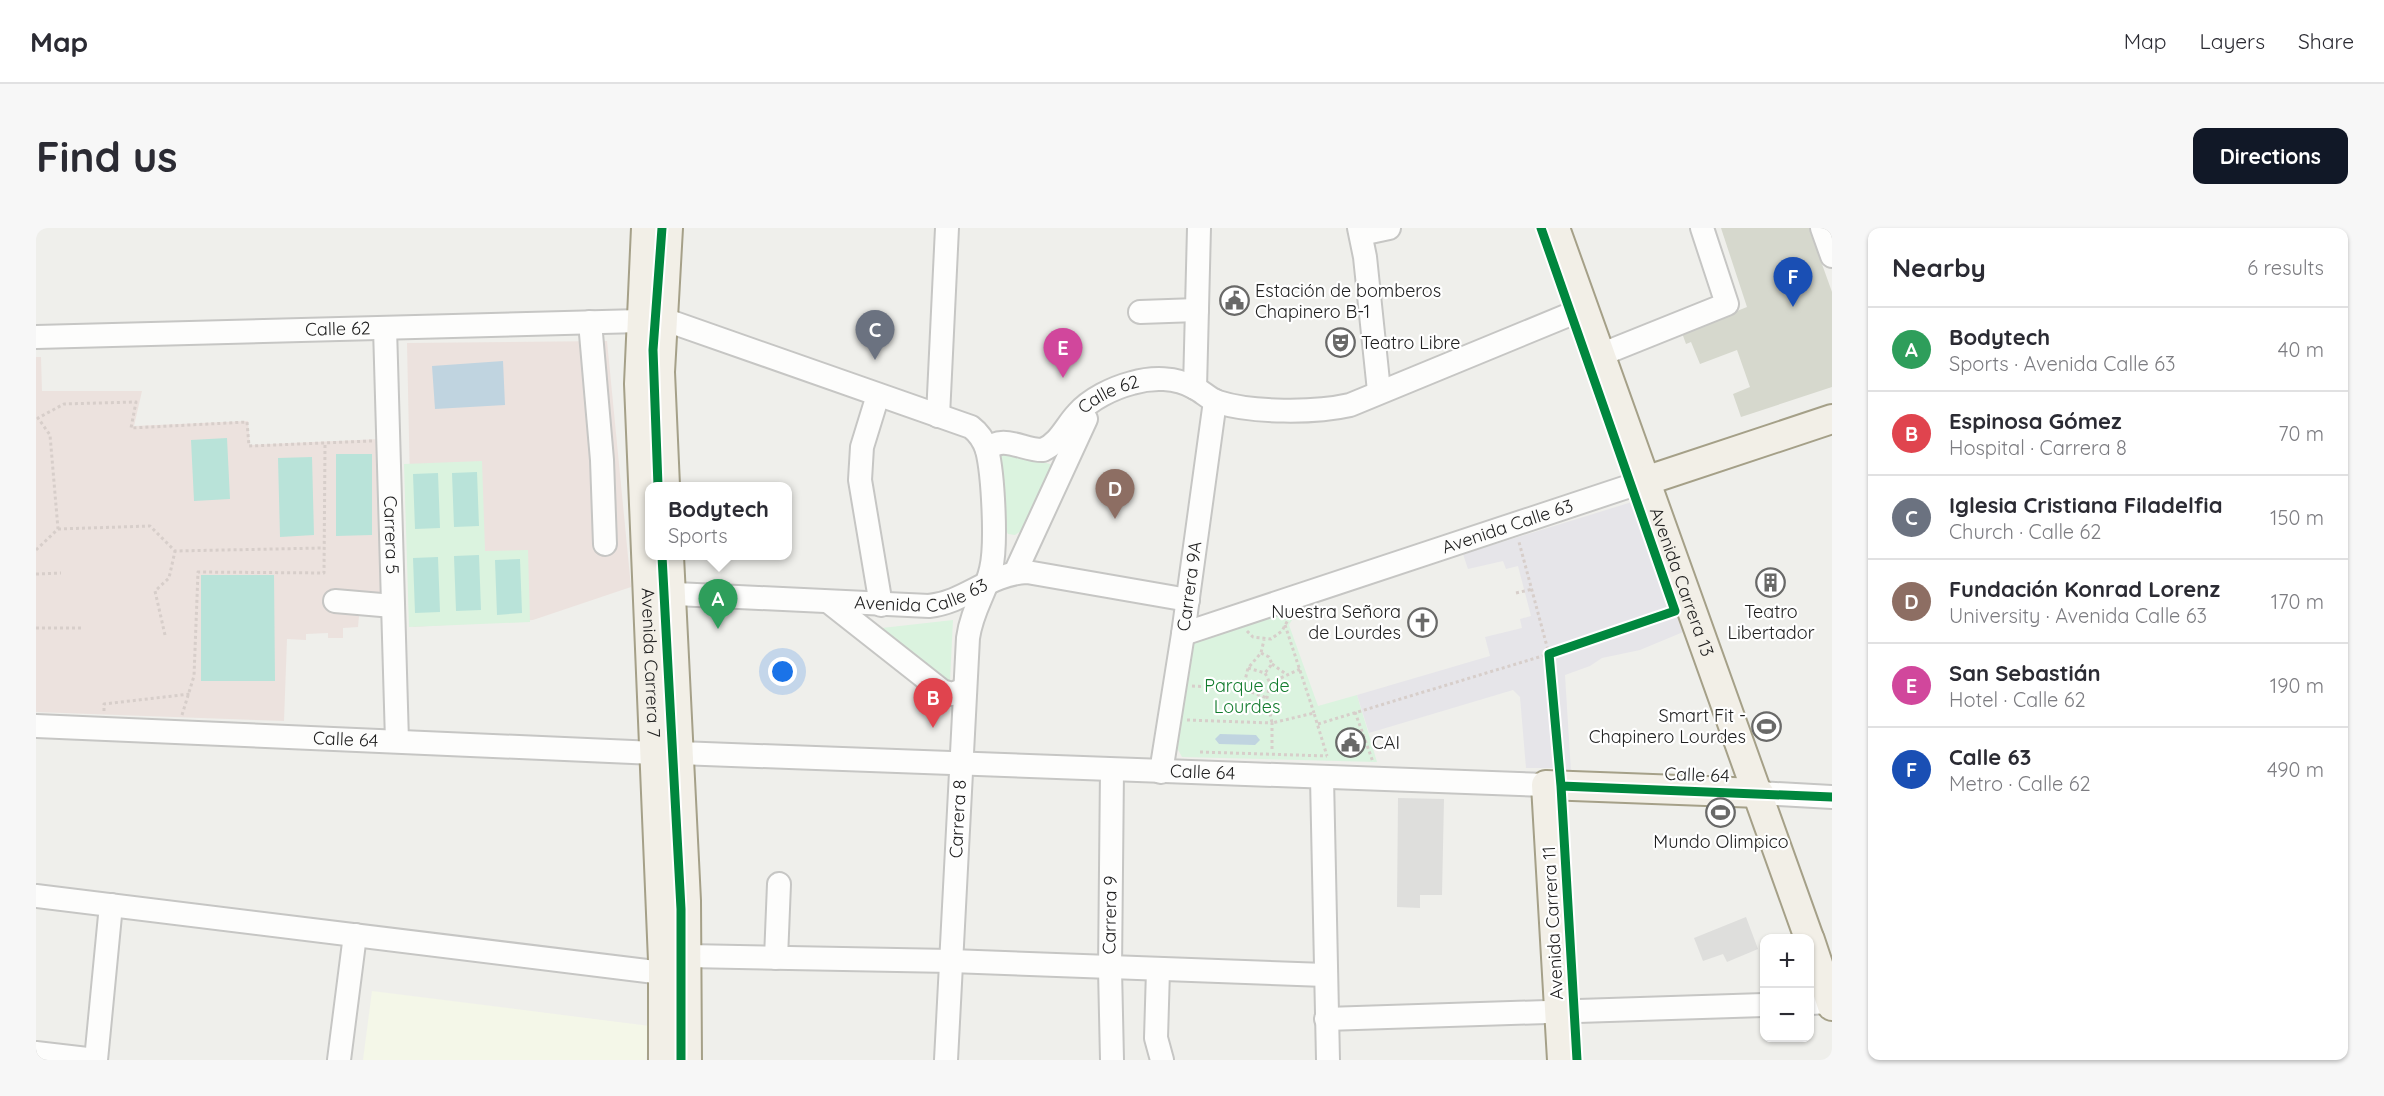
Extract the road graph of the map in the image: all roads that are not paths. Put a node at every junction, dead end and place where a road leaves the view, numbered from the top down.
1 (646, 228) edge
2 (668, 228) edge
3 (947, 228) edge
4 (1199, 228) edge
5 (1389, 228) edge
6 (1555, 228) edge
7 (1702, 228) edge
8 (1822, 228) edge
9 (1360, 231) edge
10 (1832, 256) edge
11 (1583, 309) junction
12 (1197, 310) junction
13 (1140, 312) dead end
14 (652, 320) junction
15 (590, 322) junction
16 (386, 328) junction
17 (36, 337) edge
18 (1600, 355) junction
19 (1195, 388) junction
20 (1379, 391) junction
21 (878, 395) junction
22 (1100, 397) junction
23 (1215, 401) junction
24 (938, 416) junction
25 (1832, 419) edge
26 (987, 450) junction
27 (1646, 481) junction
28 (647, 482) edge
29 (665, 482) edge
30 (995, 528) junction
31 (1032, 533) junction
32 (605, 544) dead end
33 (655, 560) edge
34 (668, 560) edge
35 (1015, 573) junction
36 (987, 581) junction
37 (659, 593) junction
38 (1188, 600) junction
39 (335, 601) dead end
40 (829, 602) junction
41 (881, 605) junction
42 (393, 606) junction
43 (1183, 634) junction
44 (965, 688) junction
45 (36, 726) edge
46 (397, 741) junction
47 (667, 753) junction
48 (962, 764) junction
49 (1112, 770) junction
50 (1161, 771) junction
51 (1322, 778) junction
52 (1546, 786) junction
53 (1759, 793) junction
54 (1832, 797) edge
55 (779, 884) dead end
56 (36, 896) edge
57 (111, 905) junction
58 (1807, 934) edge
59 (355, 935) junction
60 (688, 956) junction
61 (776, 958) junction
62 (951, 961) junction
63 (1814, 961) edge
64 (1110, 969) junction
65 (1158, 970) junction
66 (663, 973) junction
67 (1325, 975) junction
68 (1824, 1004) edge
69 (1760, 1005) edge
70 (1558, 1012) junction
71 (1326, 1019) junction
72 (36, 1053) edge
73 (96, 1060) edge
74 (339, 1060) edge
75 (663, 1060) edge
76 (687, 1060) edge
77 (945, 1060) edge
78 (1112, 1060) edge
79 (1162, 1060) edge
80 (1328, 1060) edge
81 (1562, 1060) edge

1 - 14 main road, Avenida Carrera 7
2 - 14 main road, Avenida Carrera 7
3 - 24 street
4 - 12 street
5 - 9 street
6 - 11 main road, Avenida Carrera 13
7 - 18 street
8 - 10 street
9 - 20 street
11 - 18 main road, Avenida Carrera 13
11 - 20 street, Calle 62
12 - 13 street
12 - 19 street
14 - 15 street, Calle 62
14 - 21 street, Calle 62
14 - 28 main road, Avenida Carrera 7
14 - 29 main road, Avenida Carrera 7
15 - 16 street, Calle 62
15 - 32 street
16 - 17 street, Calle 62
16 - 42 street, Carrera 5
18 - 27 main road, Avenida Carrera 13
19 - 22 street, Calle 62
19 - 23 street, Calle 62
20 - 23 street, Calle 62
21 - 24 street, Calle 62
21 - 41 street
22 - 26 street, Calle 62
22 - 31 street
23 - 38 street, Carrera 9A
24 - 26 street, Calle 62
25 - 27 main road, Avenida Calle 63
26 - 30 street
27 - 43 street, Avenida Calle 63
27 - 53 main road, Avenida Carrera 13
30 - 31 street
30 - 36 street
31 - 35 street
33 - 37 main road, Avenida Carrera 7
34 - 37 main road, Avenida Carrera 7
35 - 36 street, Avenida Calle 63
35 - 38 street, Avenida Calle 63
36 - 41 street, Avenida Calle 63
36 - 44 street, Carrera 8
37 - 40 street, Avenida Calle 63
37 - 47 main road, Avenida Carrera 7
38 - 43 street, Carrera 9A
39 - 42 street
40 - 41 street, Avenida Calle 63
40 - 44 street
42 - 46 street, Carrera 5
43 - 50 street, Carrera 9A
44 - 48 street, Carrera 8
45 - 46 street, Calle 64
46 - 47 street, Calle 64
47 - 48 street, Calle 64
47 - 60 main road, Avenida Carrera 7
47 - 66 main road, Avenida Carrera 7
48 - 49 street, Calle 64
48 - 62 street, Carrera 8
49 - 50 street, Calle 64
49 - 64 street, Carrera 9
50 - 51 street, Calle 64
51 - 52 street, Calle 64
51 - 67 street
52 - 53 main road, Calle 64
52 - 70 main road, Avenida Carrera 11
53 - 54 street, Calle 64
53 - 58 main road, Avenida Carrera 13
55 - 61 street
56 - 57 street
57 - 59 street
57 - 73 street
59 - 66 street
59 - 74 street
60 - 61 street
60 - 76 main road, Avenida Carrera 7
61 - 62 street
62 - 64 street
62 - 77 street, Carrera 8
63 - 68 main road, Avenida Carrera 13
64 - 65 street
64 - 78 street, Carrera 9
65 - 67 street
65 - 79 street
66 - 75 main road, Avenida Carrera 7
67 - 71 street
69 - 70 street
70 - 71 street
70 - 81 main road, Avenida Carrera 11
71 - 80 street
72 - 73 street

